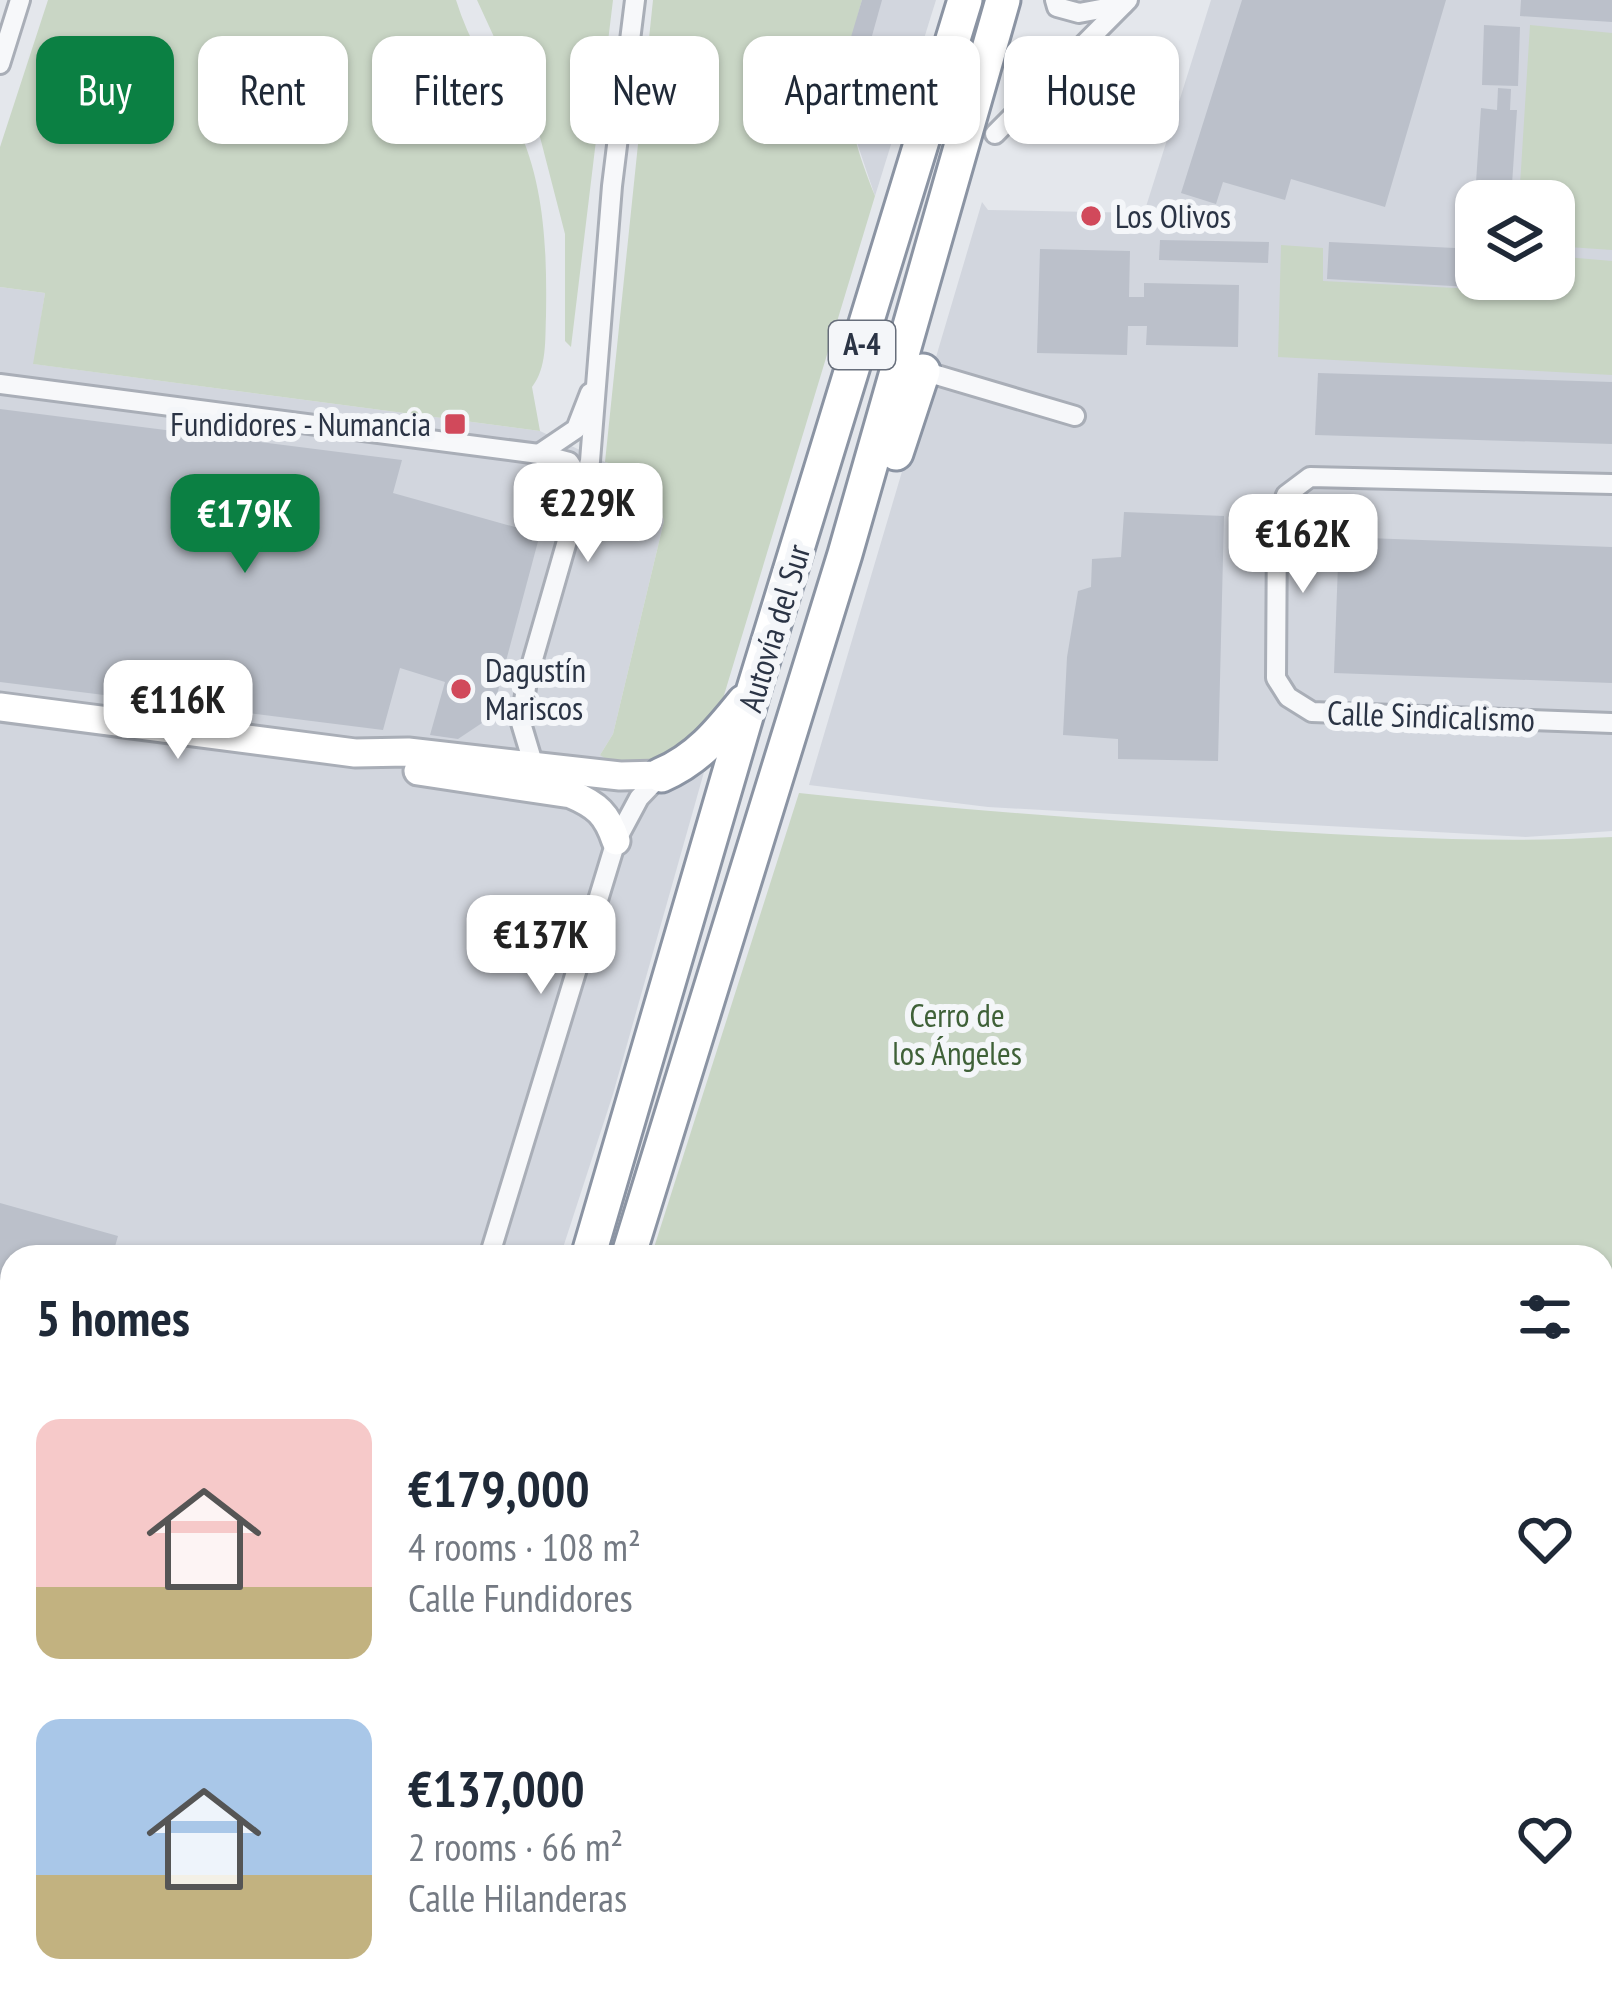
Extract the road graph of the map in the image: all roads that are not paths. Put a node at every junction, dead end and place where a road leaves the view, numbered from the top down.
1 (20, 0) edge
2 (634, 0) edge
3 (965, 0) edge
4 (1004, 0) edge
5 (1054, 0) edge
6 (1125, 3) edge
7 (0, 64) edge
8 (994, 134) dead end
9 (923, 371) joint
10 (594, 376) junction
11 (0, 384) edge
12 (1075, 416) dead end
13 (539, 454) junction
14 (583, 484) junction
15 (1612, 484) edge
16 (845, 554) junction
17 (754, 689) junction
18 (0, 707) edge
19 (1612, 723) edge
20 (527, 775) junction
21 (661, 775) junction
22 (616, 841) junction
23 (493, 1245) edge
24 (592, 1245) edge
25 (632, 1245) edge

1 - 7 street
2 - 10 street
3 - 17 highway, Autovía del Sur / A-4
4 - 16 highway, Autovía del Sur / A-4
5 - 6 street
6 - 8 street
9 - 12 street
9 - 16 highway
10 - 13 street
10 - 14 street
11 - 13 street
13 - 14 street
14 - 20 street
15 - 19 street, Calle Sindicalismo
16 - 25 highway, Autovía del Sur / A-4
17 - 21 highway
17 - 24 highway, Autovía del Sur / A-4
18 - 20 street
20 - 21 street
20 - 22 street
21 - 22 street
22 - 23 street

